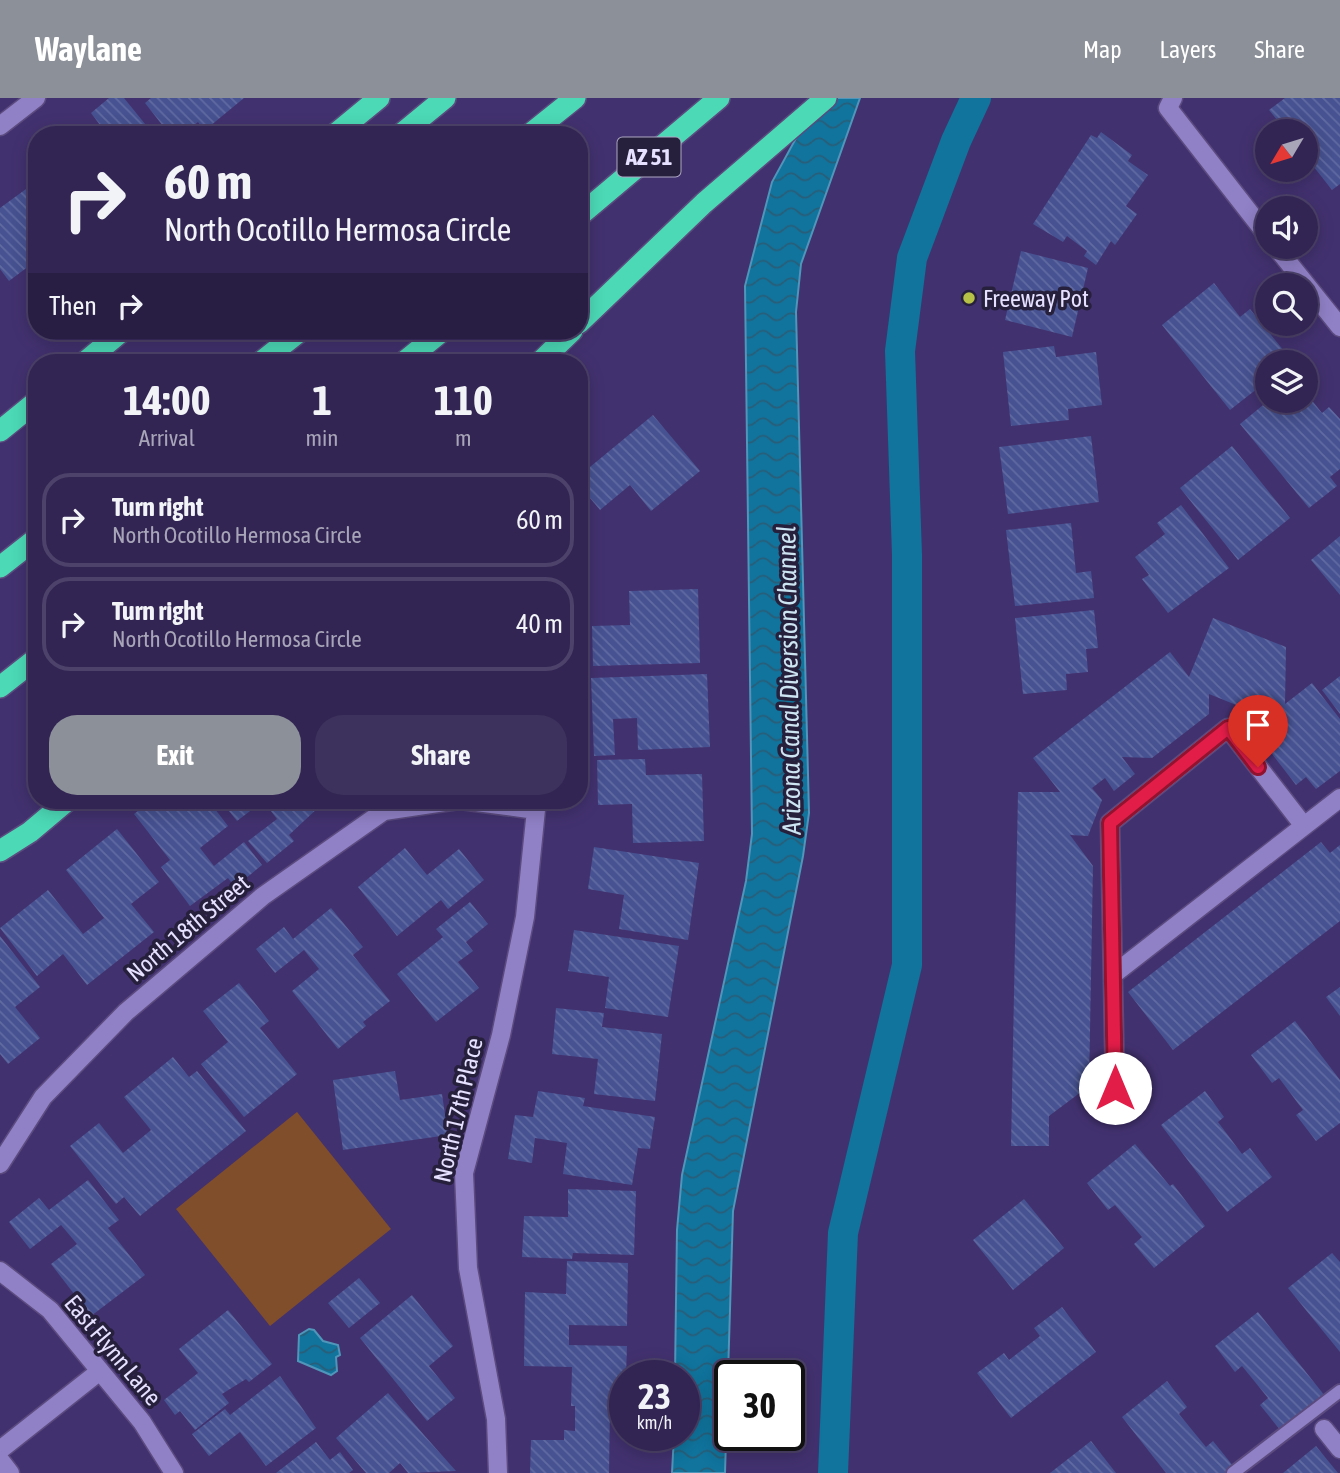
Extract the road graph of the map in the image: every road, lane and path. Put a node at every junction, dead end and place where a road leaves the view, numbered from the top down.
1 (36, 98) edge
2 (379, 98) edge
3 (445, 98) edge
4 (575, 98) edge
5 (719, 98) edge
6 (826, 98) edge
7 (1170, 103) edge
8 (0, 126) edge
9 (345, 126) edge
10 (411, 126) edge
11 (540, 126) edge
12 (588, 208) edge
13 (1255, 219) edge
14 (1286, 259) edge
15 (588, 315) edge
16 (1340, 327) edge
17 (112, 340) edge
18 (289, 340) edge
19 (431, 340) edge
20 (563, 340) edge
21 (95, 354) edge
22 (271, 354) edge
23 (414, 354) edge
24 (548, 354) edge
25 (28, 408) edge
26 (0, 431) edge
27 (28, 545) edge
28 (0, 567) edge
29 (28, 665) edge
30 (0, 687) edge
31 (1340, 798) edge
32 (57, 809) edge
33 (398, 809) edge
34 (536, 809) edge
35 (1304, 826) junction
36 (0, 851) edge
37 (1114, 974) junction
38 (1115, 1088) dead end
39 (0, 1164) edge
40 (0, 1271) edge
41 (100, 1371) junction
42 (1340, 1391) edge
43 (1324, 1429) dead end
44 (1340, 1449) edge
45 (0, 1450) edge
46 (0, 1461) edge
47 (1236, 1472) edge
48 (10, 1473) edge
49 (174, 1473) edge
50 (498, 1473) edge

1 - 8 street
2 - 9 highway
3 - 10 highway
4 - 11 highway
5 - 12 highway, AZ 51
6 - 15 highway
7 - 13 street
14 - 16 street
17 - 21 highway
18 - 22 highway
19 - 23 highway
20 - 24 highway
25 - 26 highway
27 - 28 highway
29 - 30 highway
31 - 35 street
32 - 36 highway
33 - 39 street, North 18th Street
34 - 50 street, North 17th Place
35 - 37 street
35 - 37 street
37 - 38 street
40 - 41 street, East Flynn Lane
41 - 45 street
41 - 49 street, East Flynn Lane
42 - 47 lane
43 - 44 street
46 - 48 street

